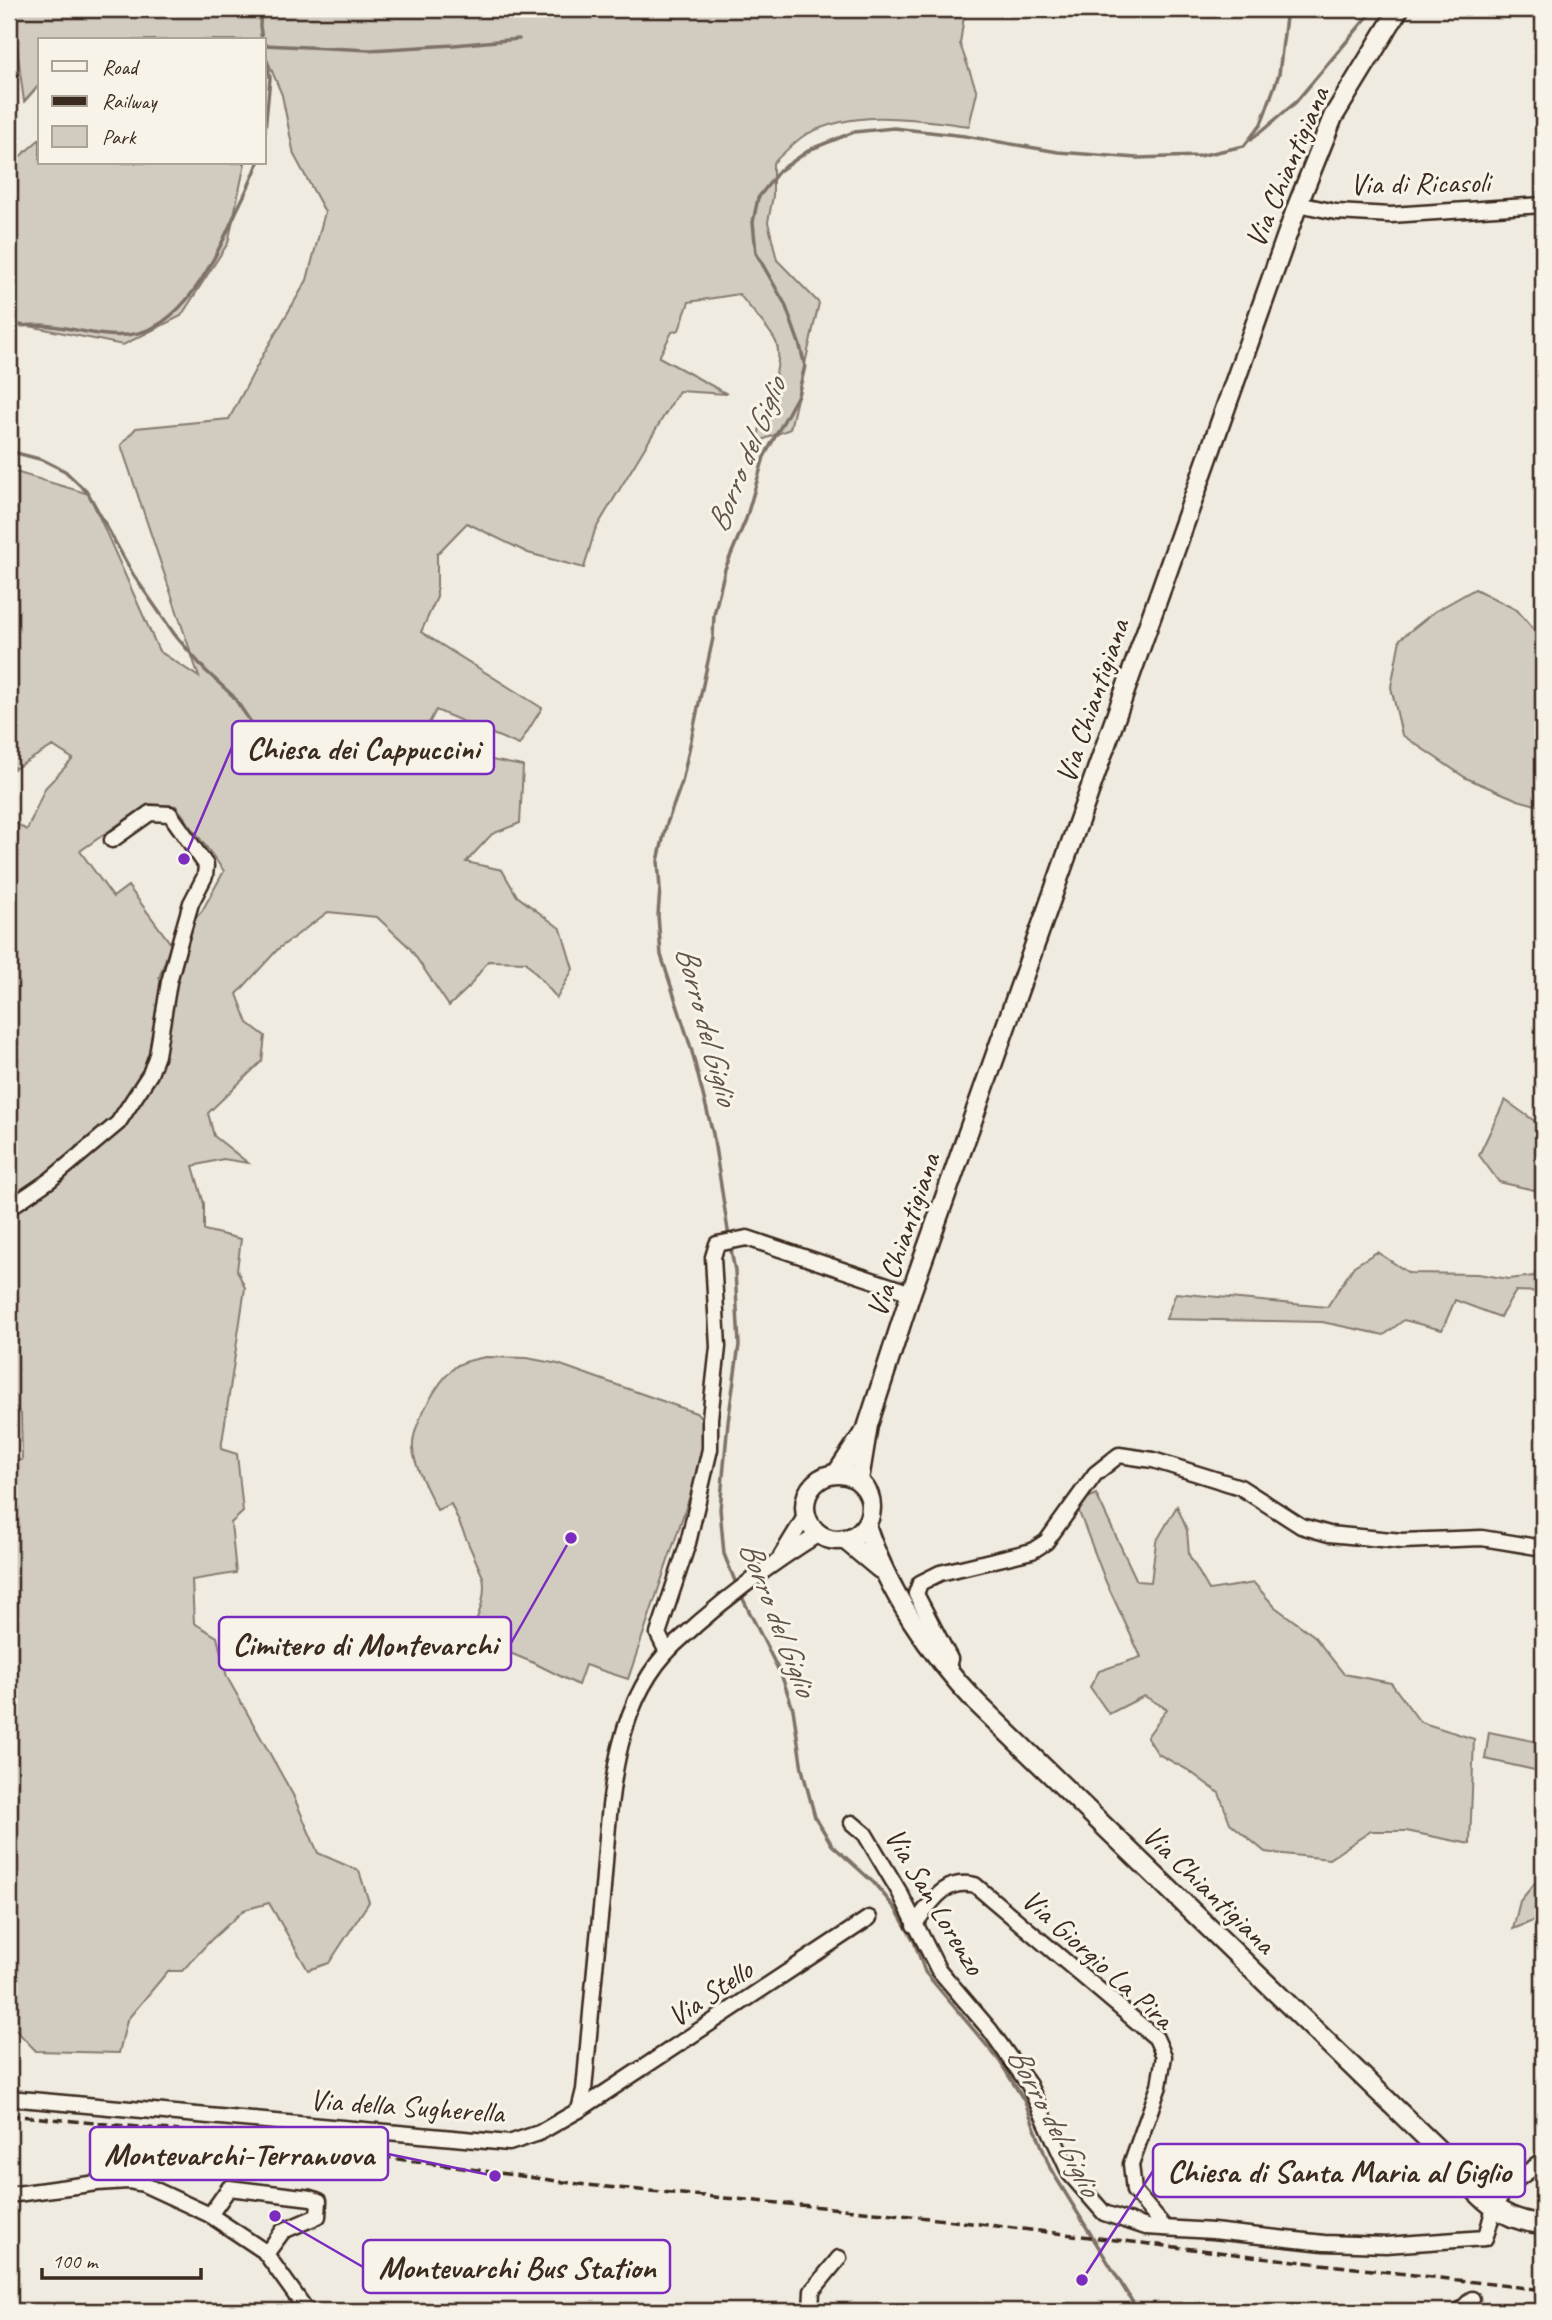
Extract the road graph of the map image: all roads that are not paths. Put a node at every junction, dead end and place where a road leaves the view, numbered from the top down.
1 (1399, 9) edge
2 (1298, 204) junction
3 (1543, 205) edge
4 (111, 841) dead end
5 (9, 1208) edge
6 (911, 1293) junction
7 (869, 1425) junction
8 (837, 1473) junction
9 (859, 1480) junction
10 (806, 1516) junction
11 (866, 1525) junction
12 (819, 1534) junction
13 (844, 1539) junction
14 (1543, 1548) edge
15 (780, 1558) junction
16 (883, 1571) junction
17 (667, 1652) junction
18 (947, 1671) junction
19 (852, 1823) dead end
20 (869, 1918) dead end
21 (914, 1925) junction
22 (9, 2098) edge
23 (579, 2110) junction
24 (1543, 2161) edge
25 (9, 2195) edge
26 (1494, 2208) junction
27 (210, 2215) junction
28 (1543, 2224) edge
29 (1165, 2228) junction
30 (266, 2255) junction
31 (839, 2258) dead end
32 (1472, 2299) dead end
33 (307, 2311) edge
34 (811, 2311) edge
35 (1460, 2311) edge

1 - 2 main road, Via Chiantigiana
2 - 3 street, Via di Ricasoli
2 - 6 main road, Via Chiantigiana
4 - 5 street
6 - 7 main road, Via Chiantigiana
6 - 17 street
7 - 8 main road, Via Chiantigiana
7 - 9 main road, Via Chiantigiana
8 - 9 main road
8 - 10 main road, Via Chiantigiana
9 - 11 main road, Via Chiantigiana
10 - 12 main road
10 - 15 street
11 - 13 main road
11 - 16 main road, Via Chiantigiana
12 - 13 main road, Via Chiantigiana
12 - 15 street
13 - 16 main road, Via Chiantigiana
14 - 18 street
15 - 17 street
16 - 18 main road, Via Chiantigiana
17 - 23 street
18 - 26 main road, Via Chiantigiana
19 - 21 street, Via San Lorenzo
20 - 23 street, Via Stello
21 - 29 street, Via San Lorenzo
21 - 29 street, Via Giorgio La Pira
22 - 23 street, Via della Sugherella
24 - 26 street
25 - 27 street
26 - 28 main road, Via Chiantigiana
26 - 29 street, Via San Lorenzo
27 - 30 street
27 - 30 street
30 - 33 street
31 - 34 street
32 - 35 street

